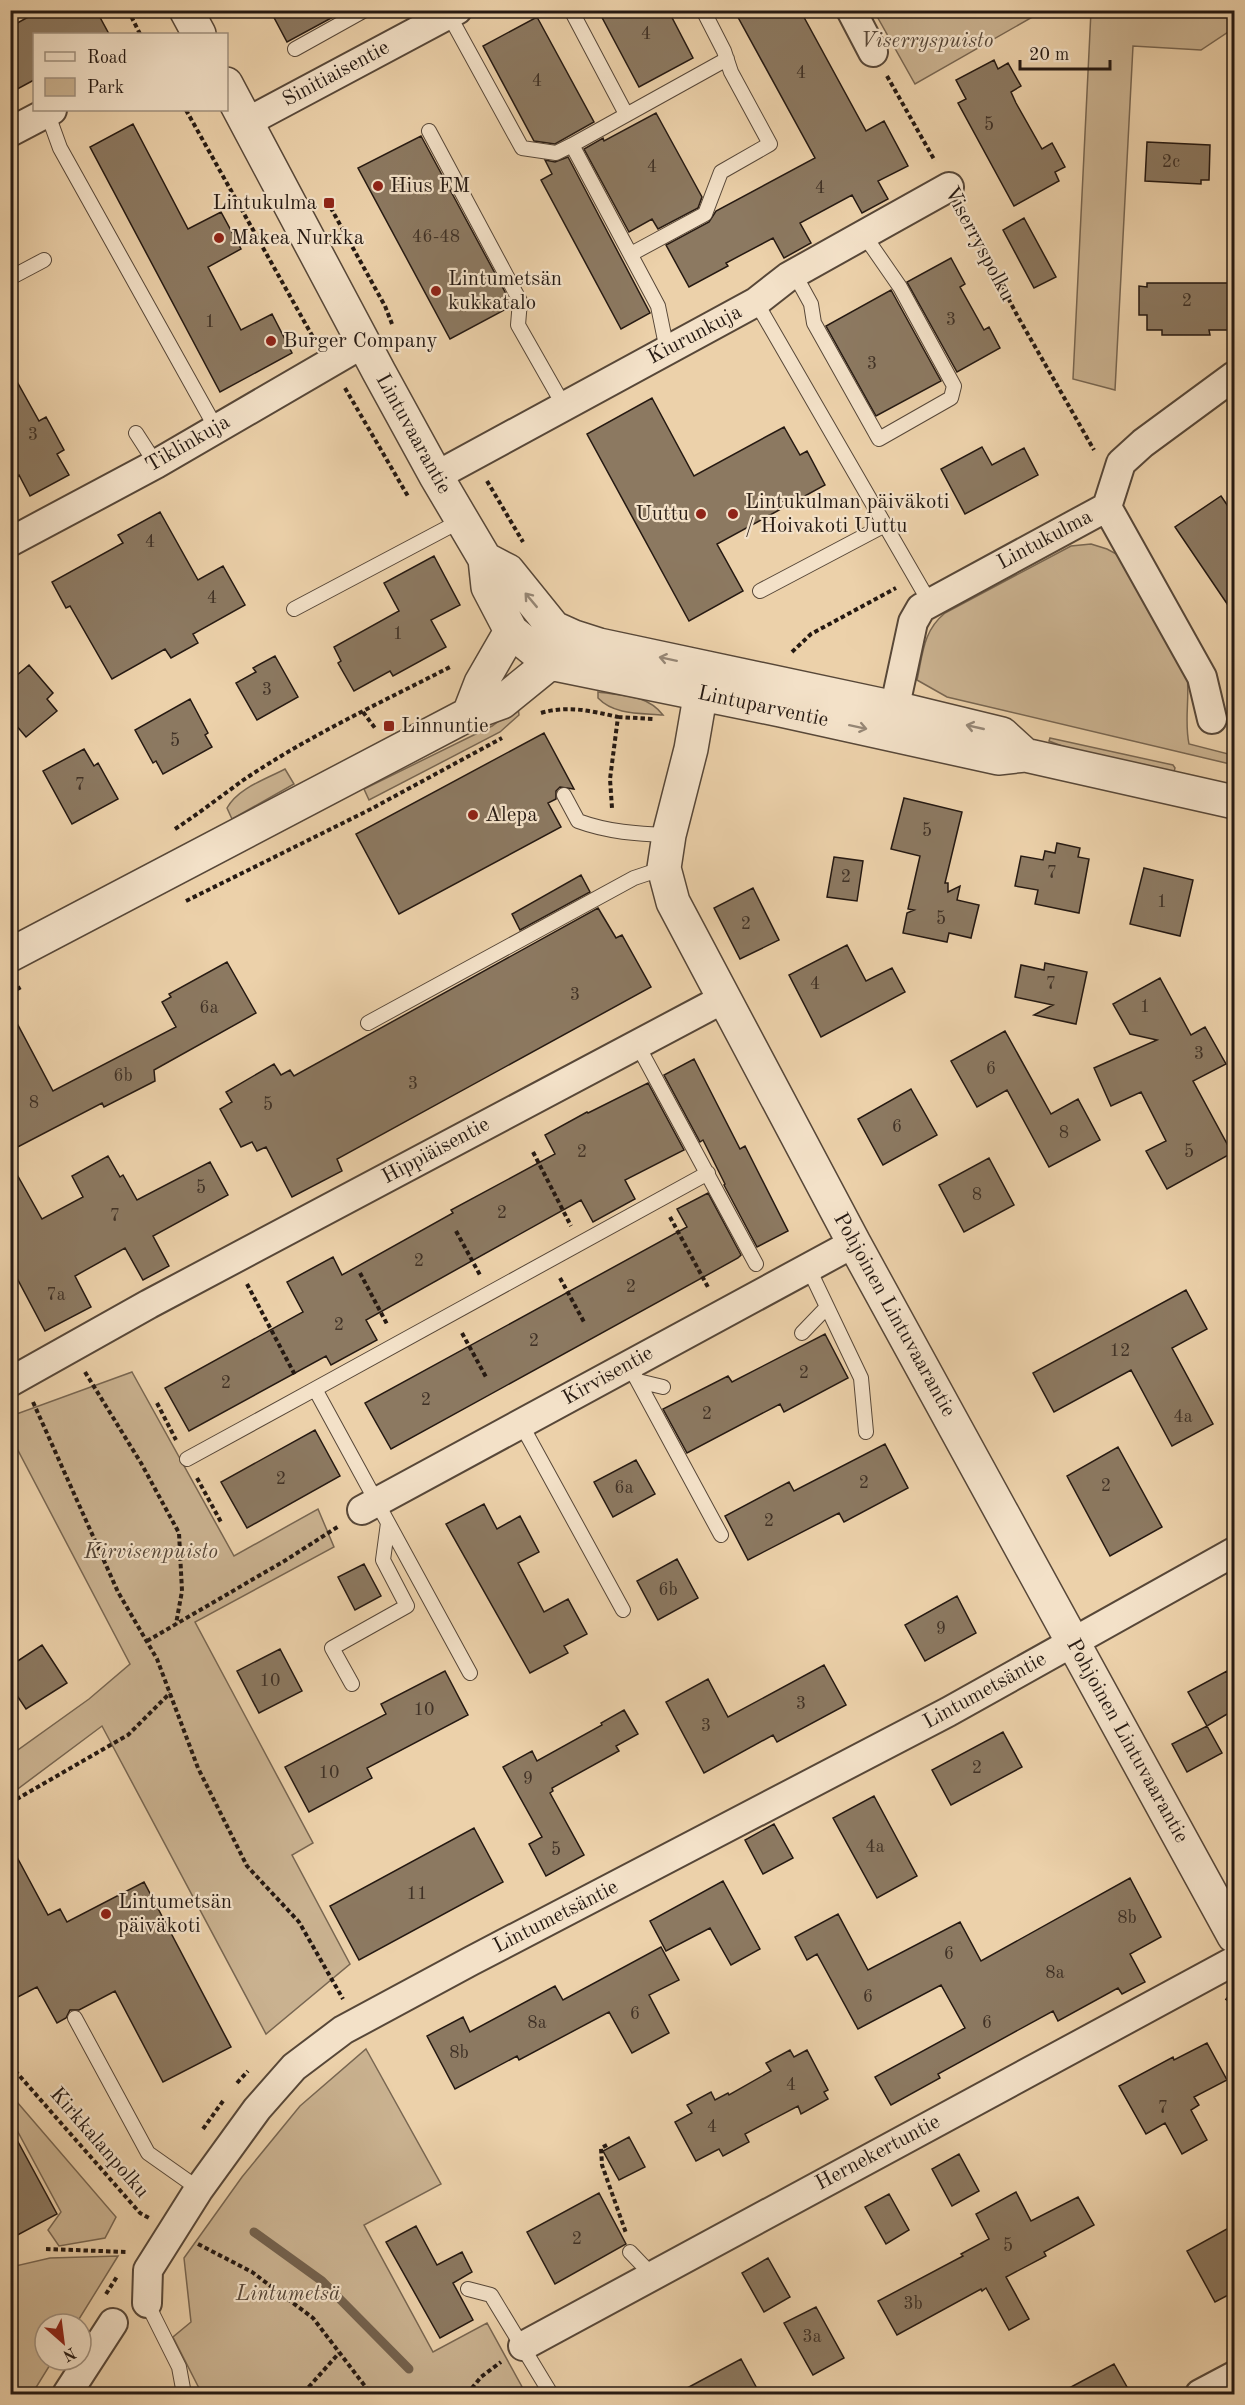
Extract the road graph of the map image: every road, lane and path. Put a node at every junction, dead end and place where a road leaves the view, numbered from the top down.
1 (128, 10) edge
2 (365, 10) edge
3 (571, 10) edge
4 (702, 10) edge
5 (851, 10) edge
6 (453, 13) edge
7 (140, 33) edge
8 (295, 49) dead end
9 (873, 52) joint
10 (727, 59) junction
11 (228, 87) edge
12 (50, 111) edge
13 (626, 114) junction
14 (248, 122) junction
15 (429, 131) dead end
16 (10, 132) edge
17 (572, 145) junction
18 (949, 187) junction
19 (864, 235) junction
20 (631, 254) junction
21 (44, 260) dead end
22 (794, 273) junction
23 (10, 278) edge
24 (756, 302) junction
25 (364, 343) junction
26 (667, 350) junction
27 (1234, 376) edge
28 (564, 406) junction
29 (216, 428) junction
30 (136, 433) dead end
31 (472, 456) junction
32 (1121, 463) junction
33 (156, 464) junction
34 (436, 476) junction
35 (1107, 507) junction
36 (462, 520) junction
37 (885, 525) junction
38 (10, 542) edge
39 (525, 547) dead end
40 (485, 559) junction
41 (760, 591) dead end
42 (930, 603) junction
43 (294, 609) dead end
44 (554, 628) junction
45 (512, 631) junction
46 (783, 651) dead end
47 (803, 654) dead end
48 (550, 663) junction
49 (455, 665) dead end
50 (703, 681) junction
51 (363, 712) junction
52 (542, 713) dead end
53 (469, 714) junction
54 (533, 719) dead end
55 (1212, 719) dead end
56 (892, 721) junction
57 (378, 732) dead end
58 (504, 737) dead end
59 (564, 795) dead end
60 (1234, 802) edge
61 (174, 830) dead end
62 (669, 835) junction
63 (664, 868) junction
64 (185, 902) dead end
65 (10, 955) edge
66 (32, 981) dead end
67 (10, 993) edge
68 (723, 999) junction
69 (368, 1023) dead end
70 (637, 1044) junction
71 (533, 1152) dead end
72 (708, 1173) junction
73 (660, 1199) junction
74 (456, 1231) dead end
75 (581, 1243) junction
76 (854, 1243) junction
77 (234, 1259) junction
78 (551, 1260) junction
79 (756, 1263) dead end
80 (808, 1267) junction
81 (360, 1274) dead end
82 (489, 1293) junction
83 (827, 1307) junction
84 (452, 1314) junction
85 (722, 1314) junction
86 (584, 1322) dead end
87 (802, 1333) dead end
88 (398, 1343) junction
89 (70, 1349) junction
90 (633, 1373) junction
91 (486, 1377) dead end
92 (16, 1379) edge
93 (663, 1387) dead end
94 (310, 1392) junction
95 (157, 1403) dead end
96 (521, 1424) junction
97 (866, 1432) dead end
98 (187, 1459) junction
99 (376, 1512) junction
100 (221, 1521) dead end
101 (721, 1535) dead end
102 (1234, 1552) edge
103 (623, 1610) dead end
104 (176, 1624) junction
105 (147, 1641) junction
106 (1072, 1642) junction
107 (470, 1673) dead end
108 (352, 1684) dead end
109 (170, 1693) junction
110 (10, 1803) edge
111 (1234, 1936) edge
112 (1234, 1961) edge
113 (343, 1999) dead end
114 (75, 2018) dead end
115 (10, 2065) edge
116 (607, 2145) dead end
117 (199, 2189) junction
118 (173, 2231) junction
119 (628, 2246) joint
120 (46, 2249) dead end
121 (133, 2252) dead end
122 (652, 2275) junction
123 (468, 2289) dead end
124 (147, 2303) joint
125 (113, 2323) dead end
126 (523, 2346) junction
127 (339, 2353) junction
128 (1234, 2376) edge
129 (67, 2394) edge
130 (184, 2394) edge
131 (307, 2394) edge
132 (371, 2394) edge
133 (467, 2394) edge
134 (550, 2394) edge
135 (1200, 2394) edge

1 - 7 path
2 - 8 lane
3 - 13 lane
4 - 10 lane
5 - 9 street
6 - 14 street, Sinitiaisentie
6 - 17 lane
9 - 18 path, Viserryspolku
10 - 13 lane
10 - 20 lane
11 - 14 street, Lintuvaarantie
12 - 16 street
12 - 29 lane
13 - 17 lane
14 - 25 street, Lintuvaarantie
15 - 28 lane
17 - 20 lane
18 - 19 street, Kiurunkuja
18 - 32 path, Viserryspolku
19 - 22 street, Kiurunkuja
19 - 22 lane
20 - 26 lane
21 - 23 lane
22 - 24 street, Kiurunkuja
24 - 26 street, Kiurunkuja
24 - 37 lane
25 - 29 street, Tiklinkuja
25 - 34 street, Lintuvaarantie
26 - 28 street, Kiurunkuja
27 - 32 street
28 - 31 street, Kiurunkuja
29 - 33 street, Tiklinkuja
30 - 33 lane
31 - 34 street, Kiurunkuja
31 - 39 path
32 - 35 street
33 - 38 street, Tiklinkuja
34 - 36 street, Lintuvaarantie
35 - 42 street, Lintukulma
35 - 55 street, Lintukulma
36 - 40 street, Lintuvaarantie
36 - 43 lane
37 - 41 lane
37 - 42 lane
44 -> 40 street, Lintuvaarantie
40 - 45 street, Lintuvaarantie
42 - 56 street, Lintukulma
44 - 45 street
44 - 48 street
50 -> 44 street, Lintuparventie
45 - 48 street, Lintuparventie
45 - 53 street
46 - 47 path
48 - 50 street, Lintuparventie
48 - 53 street
49 - 51 path
50 - 56 street, Lintuparventie
50 - 62 street, Pohjoinen Lintuvaarantie
51 - 57 path
51 - 61 path
52 - 54 path
53 - 65 street
56 - 60 street, Lintuparventie
58 - 64 path
59 - 62 lane
62 - 63 street, Pohjoinen Lintuvaarantie
63 - 68 street, Pohjoinen Lintuvaarantie
63 - 69 lane
66 - 67 path
68 - 70 street, Hippiäisentie
68 - 76 street, Pohjoinen Lintuvaarantie
70 - 72 lane
70 - 77 street, Hippiäisentie
71 - 75 path
72 - 73 lane
72 - 79 lane
73 - 75 lane
73 - 85 path
74 - 82 path
75 - 78 lane
76 - 80 street, Kirvisentie
76 - 106 street, Pohjoinen Lintuvaarantie
77 - 89 street, Hippiäisentie
77 - 94 path
78 - 82 lane
78 - 86 path
80 - 83 lane
80 - 85 street, Kirvisentie
81 - 88 path
82 - 84 lane
83 - 87 lane
83 - 97 lane
84 - 88 lane
84 - 91 path
85 - 90 street, Kirvisentie
88 - 94 lane
89 - 92 street, Hippiäisentie
89 - 104 path
90 - 93 lane
90 - 96 street, Kirvisentie
90 - 101 lane
92 - 105 path
94 - 98 lane
94 - 99 lane
95 - 98 path
96 - 99 street, Kirvisentie
96 - 103 lane
98 - 100 path
99 - 104 path
99 - 107 lane
99 - 108 lane
102 - 106 street, Lintumetsäntie
104 - 105 path
105 - 109 path
106 - 111 street, Pohjoinen Lintuvaarantie
106 - 117 street, Lintumetsäntie
109 - 110 path
109 - 113 path
112 - 122 street, Hernekertuntie
114 - 117 lane
115 - 118 path, Kirkkalanpolku
116 - 119 path
117 - 118 street, Lintumetsäntie
118 - 124 street, Lintumetsäntie
118 - 127 path, Kirkkalanpolku
119 - 122 lane
120 - 121 path
122 - 126 street, Hernekertuntie
123 - 126 lane
124 - 130 lane
125 - 129 street
126 - 133 path
126 - 134 lane
127 - 131 path
127 - 132 path, Kirkkalanpolku
128 - 135 street

